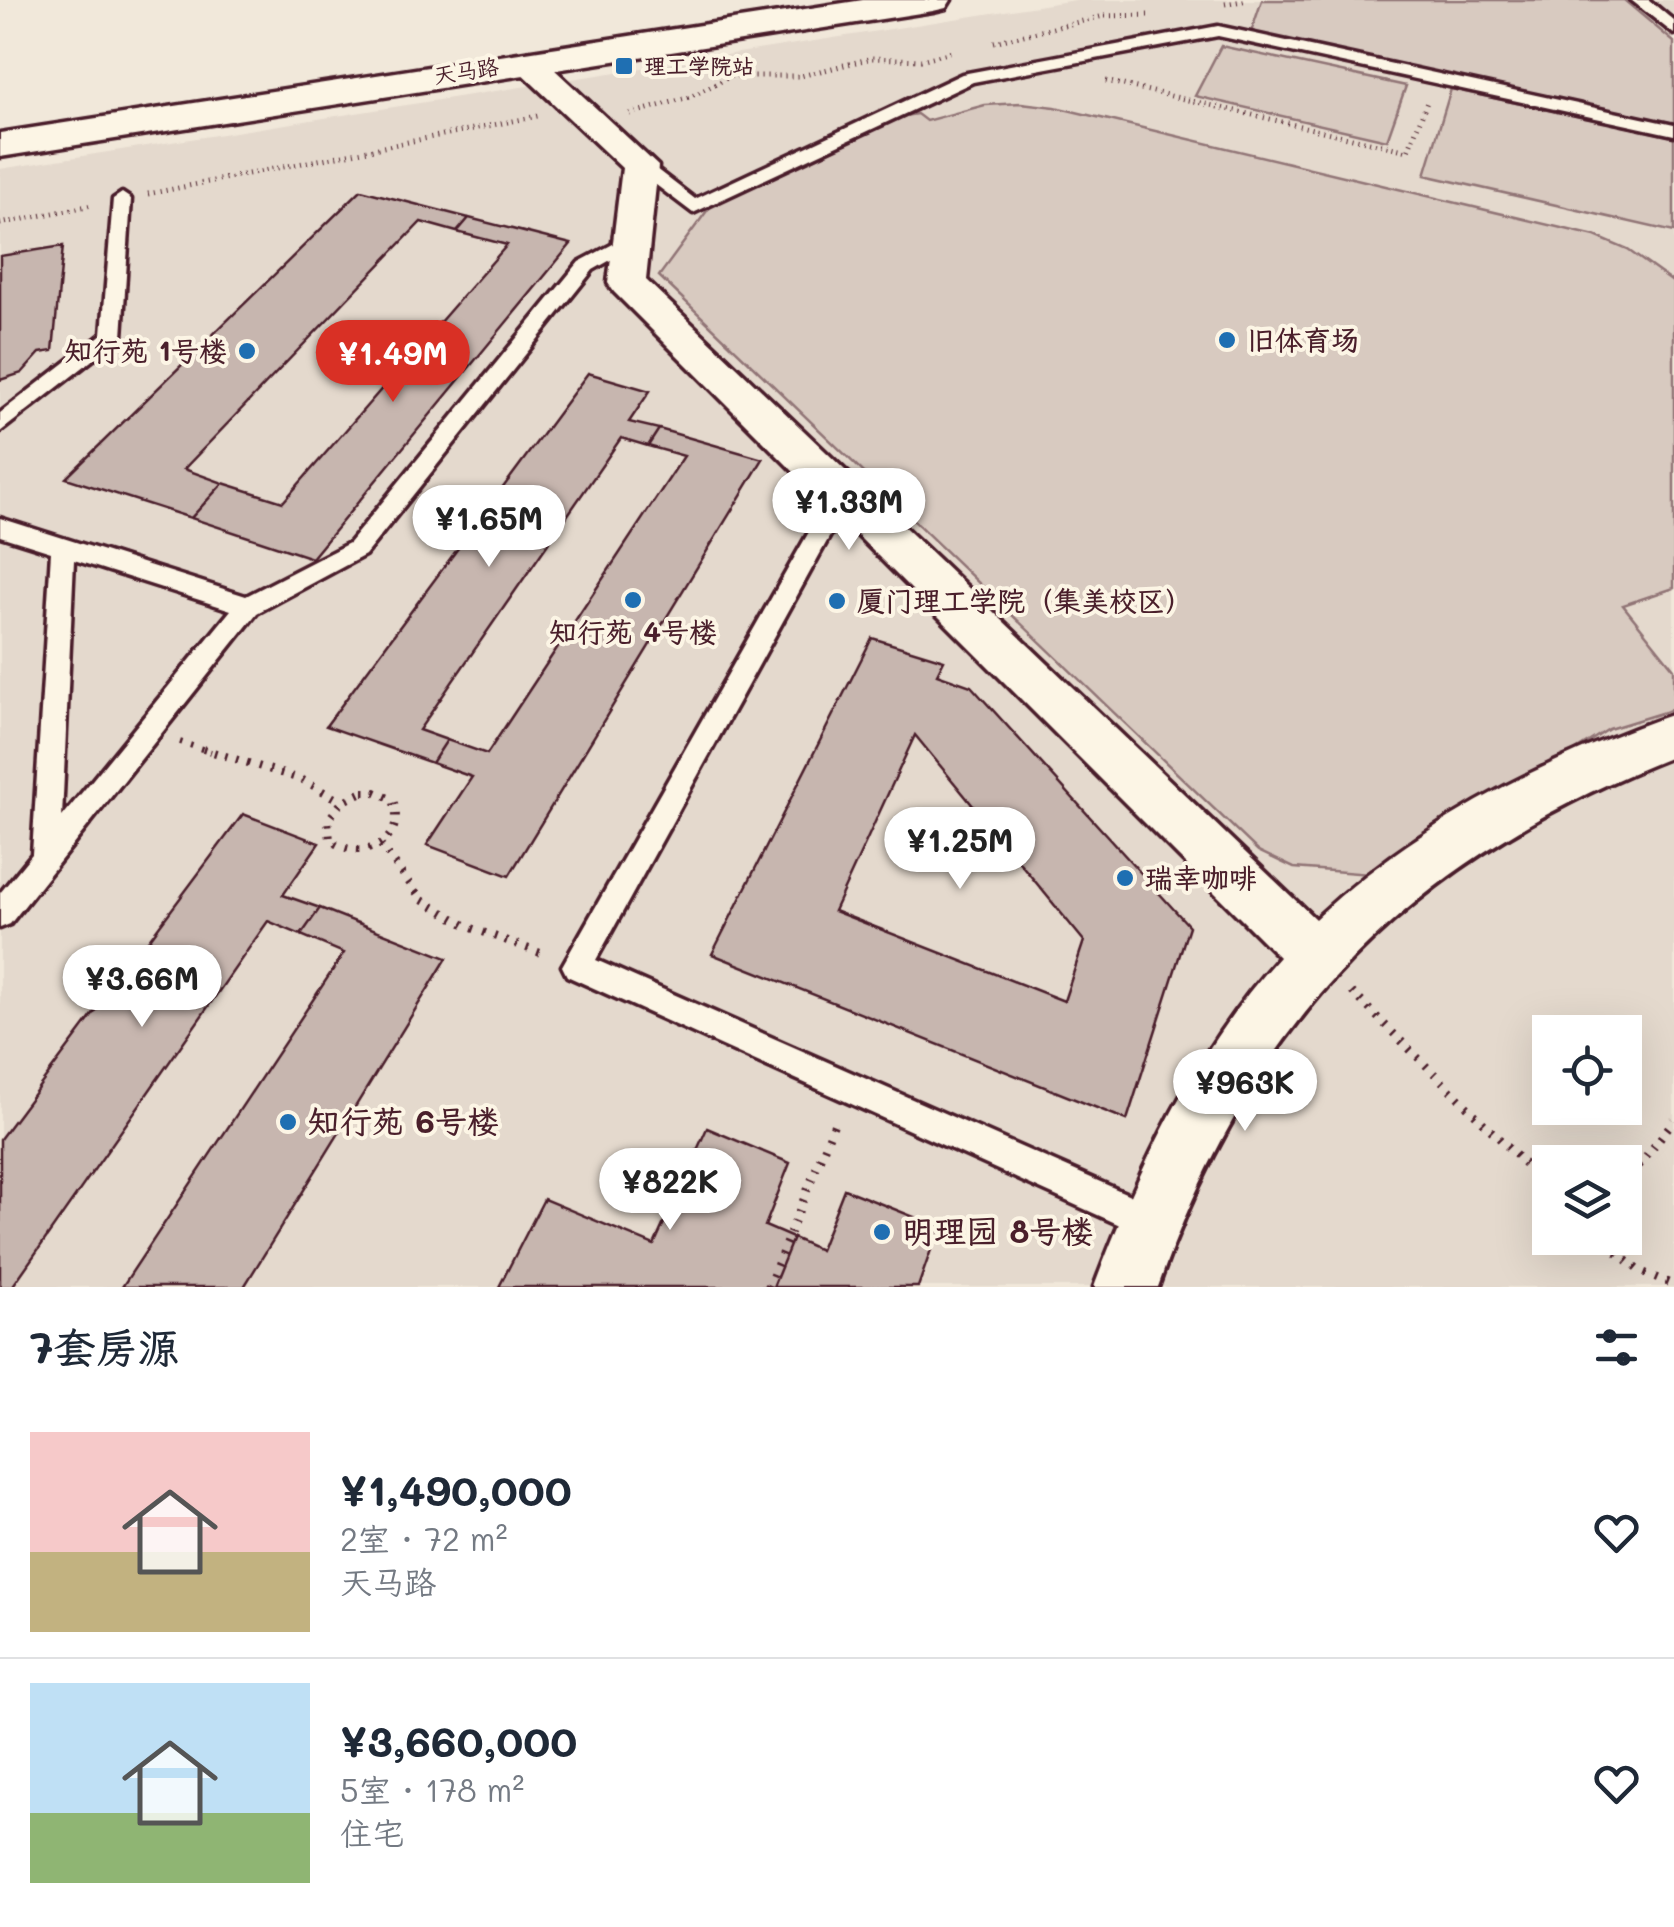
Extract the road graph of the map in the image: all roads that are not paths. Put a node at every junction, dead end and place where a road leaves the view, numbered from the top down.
1 (742, 0) edge
2 (933, 0) edge
3 (1639, 0) edge
4 (1674, 29) edge
5 (528, 62) junction
6 (0, 114) edge
7 (1674, 130) edge
8 (0, 145) edge
9 (640, 166) junction
10 (122, 199) road end
11 (632, 240) junction
12 (0, 424) edge
13 (842, 494) junction
14 (0, 527) edge
15 (63, 547) junction
16 (248, 606) junction
17 (1674, 735) edge
18 (46, 857) junction
19 (0, 915) edge
20 (1315, 956) junction
21 (1152, 1222) junction
22 (1126, 1287) edge

1 - 6 main road, 天马路
2 - 5 main road, 天马路
3 - 4 lane
5 - 8 main road, 天马路
5 - 9 street
7 - 9 lane
9 - 11 street
10 - 12 lane
11 - 13 street
11 - 16 lane
13 - 20 street
13 - 21 lane
14 - 15 lane
15 - 16 lane
15 - 18 lane
16 - 18 lane
17 - 20 street
18 - 19 lane
20 - 21 street
21 - 22 street

